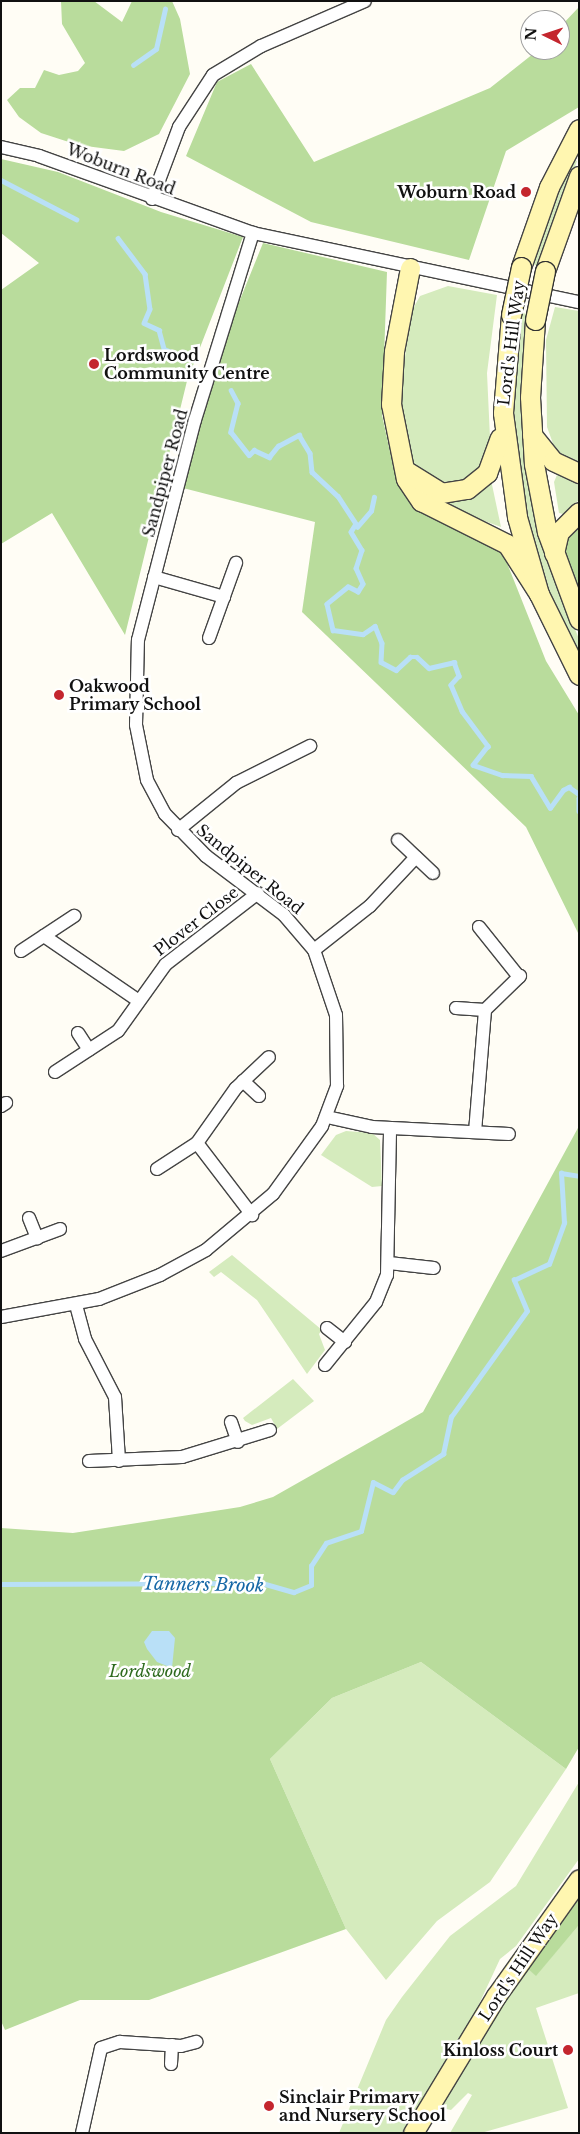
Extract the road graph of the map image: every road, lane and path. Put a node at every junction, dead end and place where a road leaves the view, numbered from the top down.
1 (364, 1) edge
2 (579, 129) edge
3 (1, 147) edge
4 (579, 176) edge
5 (152, 199) junction
6 (253, 233) junction
7 (410, 268) junction
8 (579, 302) edge
9 (503, 413) junction
10 (532, 434) junction
11 (401, 466) junction
12 (579, 473) edge
13 (579, 512) edge
14 (554, 553) junction
15 (236, 563) dead end
16 (154, 577) junction
17 (539, 594) junction
18 (224, 597) junction
19 (579, 619) edge
20 (209, 638) dead end
21 (579, 675) edge
22 (310, 746) dead end
23 (178, 830) junction
24 (398, 840) dead end
25 (416, 857) junction
26 (433, 873) dead end
27 (258, 893) junction
28 (74, 916) dead end
29 (479, 927) dead end
30 (44, 936) junction
31 (314, 950) junction
32 (21, 951) dead end
33 (139, 1001) junction
34 (456, 1008) dead end
35 (485, 1010) junction
36 (78, 1032) dead end
37 (89, 1050) junction
38 (269, 1057) dead end
39 (54, 1072) dead end
40 (243, 1081) junction
41 (259, 1096) dead end
42 (327, 1117) junction
43 (390, 1129) junction
44 (474, 1132) junction
45 (509, 1134) dead end
46 (197, 1142) junction
47 (157, 1169) dead end
48 (252, 1216) junction
49 (29, 1218) dead end
50 (60, 1229) dead end
51 (38, 1238) junction
52 (1, 1251) edge
53 (389, 1263) junction
54 (434, 1268) dead end
55 (76, 1305) junction
56 (1, 1317) edge
57 (327, 1328) dead end
58 (345, 1342) junction
59 (325, 1365) dead end
60 (231, 1422) dead end
61 (270, 1430) dead end
62 (238, 1442) junction
63 (119, 1460) junction
64 (89, 1461) dead end
65 (579, 1879) edge
66 (196, 2042) dead end
67 (172, 2045) junction
68 (171, 2064) dead end
69 (82, 2133) edge
70 (413, 2133) edge

1 - 5 street
2 - 9 street, Lord's Hill Way, bridge
3 - 5 street, Woburn Road
4 - 10 street, Lord's Hill Way, bridge
5 - 6 street, Woburn Road
6 - 7 street, Woburn Road
6 - 16 street, Sandpiper Road
7 - 8 street, Woburn Road
7 - 11 street
9 - 11 street
9 - 17 street, Lord's Hill Way
10 - 12 street
10 - 14 street, Lord's Hill Way
11 - 17 street
13 - 14 street
14 - 19 street, Lord's Hill Way
15 - 18 street
16 - 18 street
16 - 23 street, Sandpiper Road
17 - 21 street, Lord's Hill Way
18 - 20 street
22 - 23 street
23 - 27 street, Sandpiper Road
24 - 25 street
25 - 26 street
25 - 31 street
27 - 31 street, Sandpiper Road
27 - 33 street, Plover Close
28 - 30 street
29 - 35 street
30 - 32 street
30 - 33 street
31 - 42 street, Sandpiper Road
33 - 37 street, Plover Close
34 - 35 street
35 - 44 street
36 - 37 street
37 - 39 street, Plover Close
38 - 40 street
40 - 41 street
40 - 46 street
42 - 43 street
42 - 48 street, Sandpiper Road
43 - 44 street
43 - 53 street
44 - 45 street
46 - 47 street
46 - 48 street
48 - 55 street, Sandpiper Road
49 - 51 street
50 - 51 street
51 - 52 street
53 - 54 street
53 - 58 street
55 - 56 street, Sandpiper Road
55 - 63 street
57 - 58 street
58 - 59 street
60 - 62 street
61 - 62 street
62 - 63 street
63 - 64 street
65 - 70 street, Lord's Hill Way
66 - 67 street
67 - 68 street
67 - 69 street

